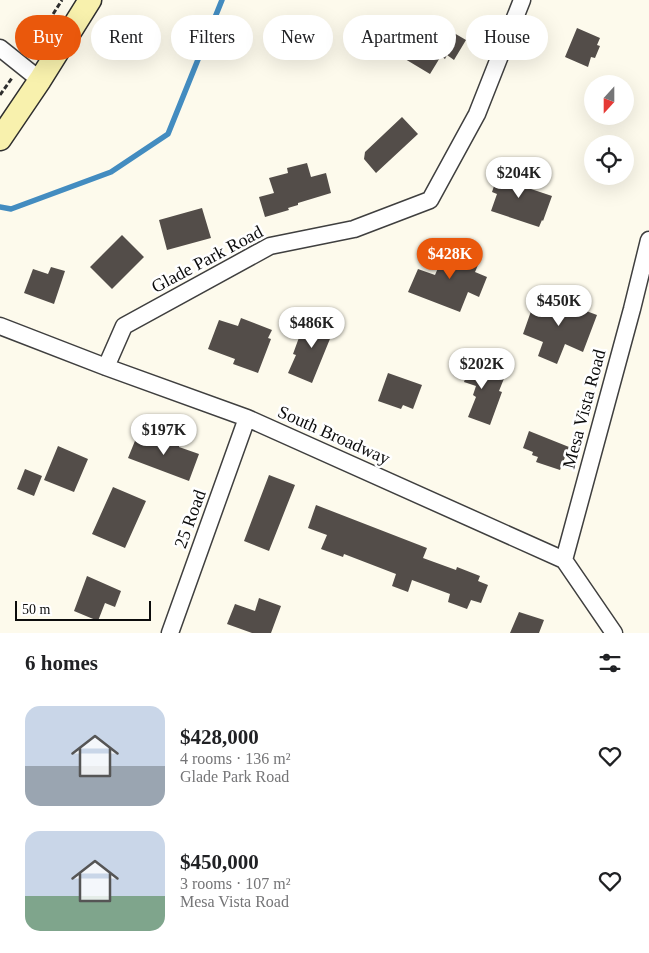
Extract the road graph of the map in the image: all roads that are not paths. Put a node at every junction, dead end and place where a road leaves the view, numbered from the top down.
1 (90, 0) edge
2 (522, 0) edge
3 (0, 48) edge
4 (40, 80) junction
5 (0, 139) edge
6 (649, 240) edge
7 (0, 326) edge
8 (106, 367) junction
9 (247, 418) junction
10 (564, 560) junction
11 (170, 633) edge
12 (614, 633) edge

1 - 4 main road
2 - 8 street, Glade Park Road
3 - 4 street
4 - 5 main road
6 - 10 street, Mesa Vista Road
7 - 8 street, South Broadway
8 - 9 street, South Broadway
9 - 10 street, South Broadway
9 - 11 street, 25 Road
10 - 12 street

